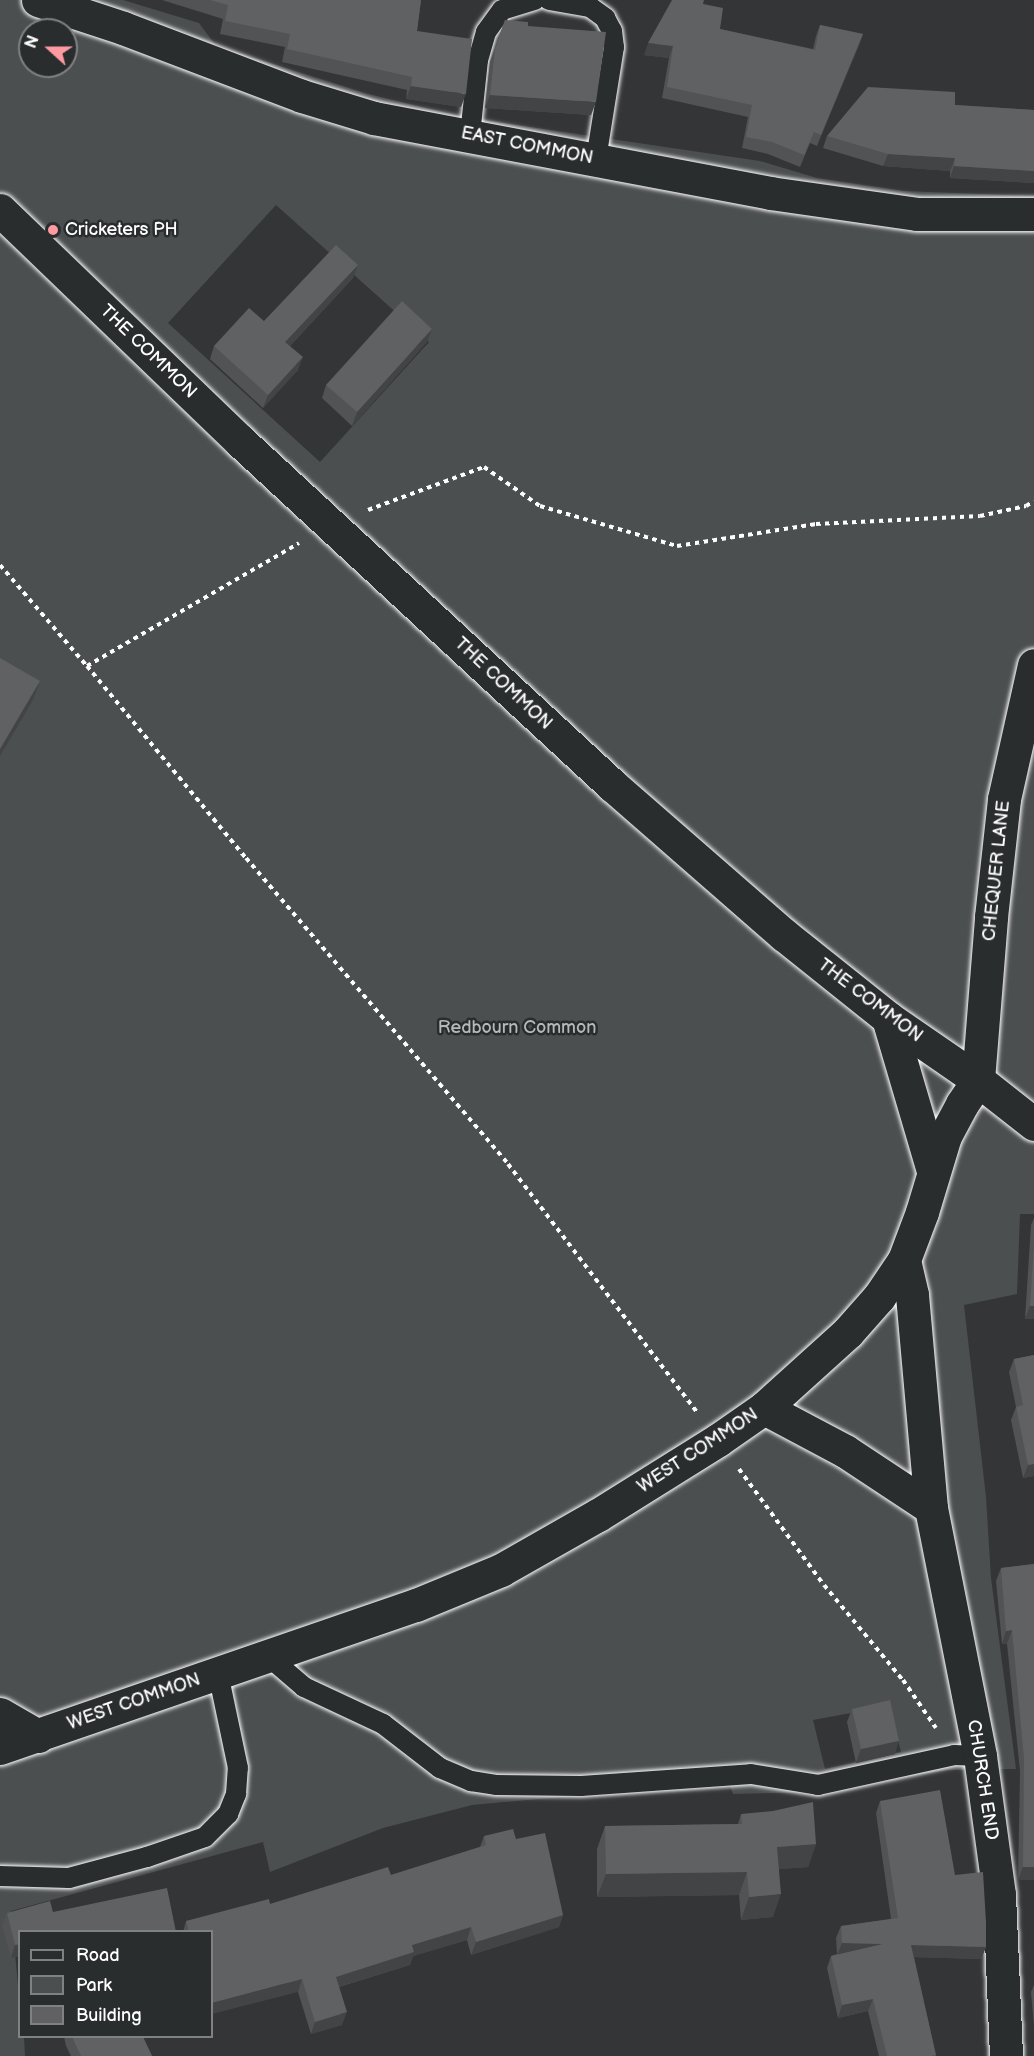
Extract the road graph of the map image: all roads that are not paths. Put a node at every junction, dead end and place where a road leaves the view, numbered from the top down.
1 (38, 0) edge
2 (534, 0) edge
3 (549, 0) edge
4 (470, 135) junction
5 (596, 159) junction
6 (0, 210) edge
7 (1034, 213) edge
8 (1034, 665) edge
9 (888, 1018) junction
10 (978, 1080) junction
11 (1034, 1124) edge
12 (933, 1171) junction
13 (904, 1260) junction
14 (764, 1408) junction
15 (931, 1508) junction
16 (269, 1657) junction
17 (218, 1673) junction
18 (0, 1714) edge
19 (38, 1736) junction
20 (0, 1748) edge
21 (967, 1755) junction
22 (0, 1876) edge
23 (1005, 2056) edge

1 - 4 street, EAST COMMON
2 - 4 lane
3 - 5 lane
4 - 5 street, EAST COMMON
5 - 7 street, EAST COMMON
6 - 9 street, THE COMMON
8 - 10 street, CHEQUER LANE
9 - 10 street, THE COMMON
9 - 12 street
10 - 11 street, THE COMMON
10 - 12 street, WEST COMMON
12 - 13 street, WEST COMMON
13 - 14 street, WEST COMMON
13 - 15 street, CHURCH END
14 - 15 street
14 - 16 street, WEST COMMON
15 - 21 street, CHURCH END
16 - 17 street, WEST COMMON
16 - 21 lane
17 - 19 street, WEST COMMON
17 - 22 lane
18 - 19 street
19 - 20 street, WEST COMMON
21 - 23 street, CHURCH END

